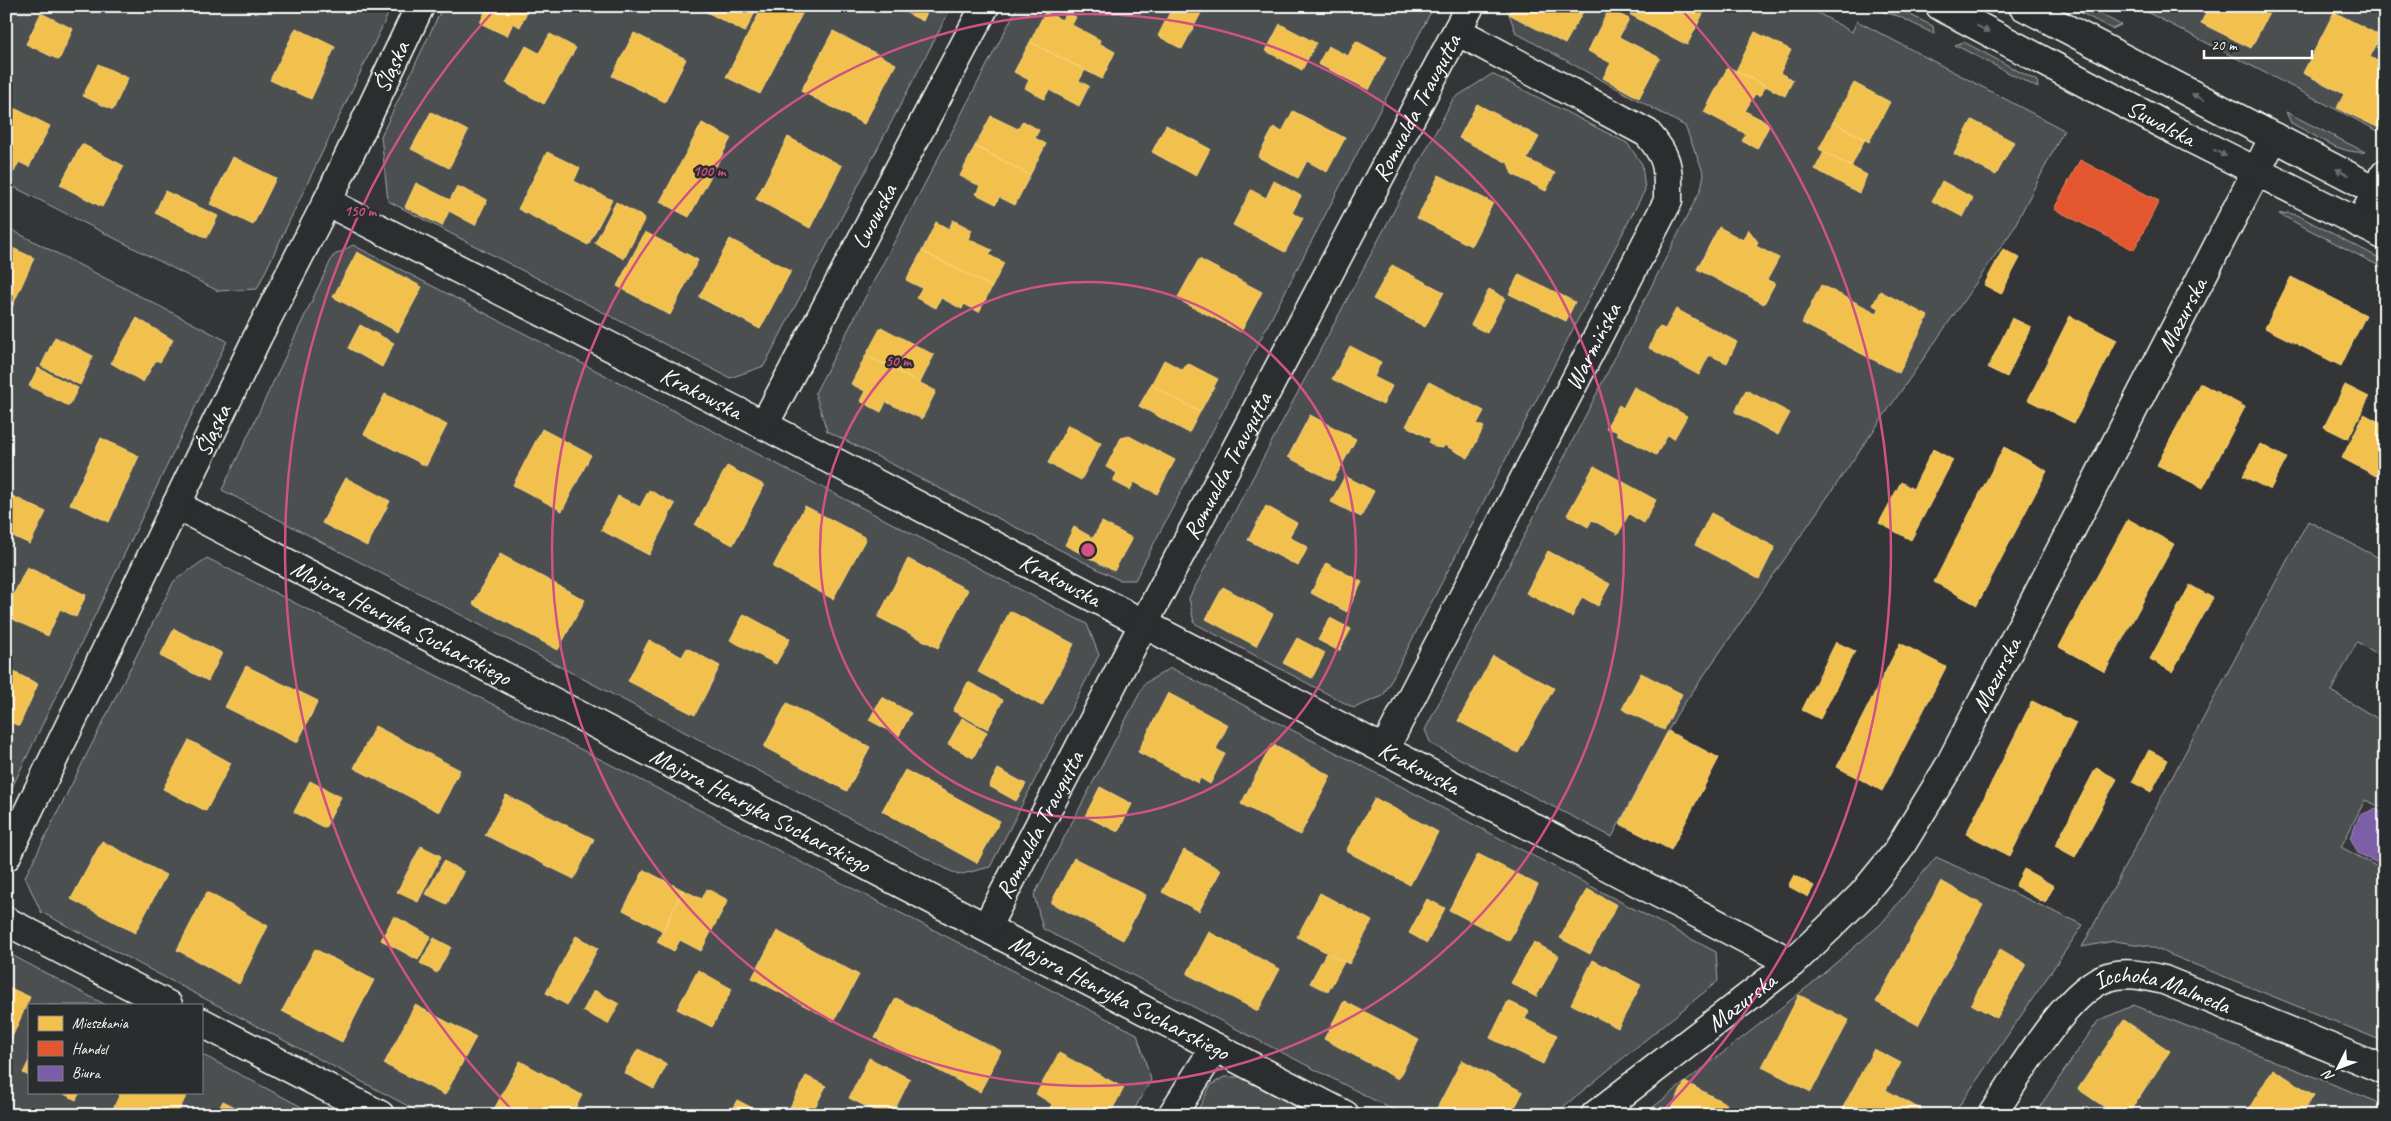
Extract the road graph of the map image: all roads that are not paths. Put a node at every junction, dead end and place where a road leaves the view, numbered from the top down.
1 (420, 6) edge
2 (986, 6) edge
3 (1470, 6) edge
4 (1940, 6) edge
5 (2023, 6) edge
6 (1457, 31) junction
7 (2274, 137) junction
8 (2257, 171) junction
9 (2382, 186) edge
10 (327, 202) junction
11 (2360, 224) junction
12 (2385, 236) edge
13 (764, 425) junction
14 (176, 505) junction
15 (1143, 625) junction
16 (1385, 748) junction
17 (6, 857) edge
18 (6, 921) edge
19 (987, 926) junction
20 (1792, 963) junction
21 (166, 1004) edge
22 (202, 1023) edge
23 (1215, 1047) junction
24 (2385, 1070) edge
25 (380, 1115) edge
26 (1172, 1115) edge
27 (1345, 1115) edge
28 (1595, 1115) edge
29 (1992, 1115) edge

1 - 10 street, Śląska
2 - 13 street, Lwowska
3 - 6 street, Romualda Traugutta
4 -> 8 street, Suwalska
7 -> 5 street, Suwalska
6 - 15 street, Romualda Traugutta
6 - 16 street, Warmińska
7 - 8 street, Mazurska
9 -> 7 street, Suwalska
8 - 11 street, Suwalska
8 - 20 street, Mazurska
9 - 11 street
10 - 13 street, Krakowska
10 - 14 street, Śląska
11 - 12 street, Suwalska
13 - 15 street, Krakowska
14 - 17 street, Śląska
14 - 19 street, Majora Henryka Sucharskiego
15 - 16 street, Krakowska
15 - 19 street, Romualda Traugutta
16 - 20 street, Krakowska
18 - 21 street
19 - 23 street, Majora Henryka Sucharskiego
20 - 28 street, Mazurska
22 - 25 street
23 - 26 street
23 - 27 street, Majora Henryka Sucharskiego
24 - 29 street, Icchoka Malmeda

